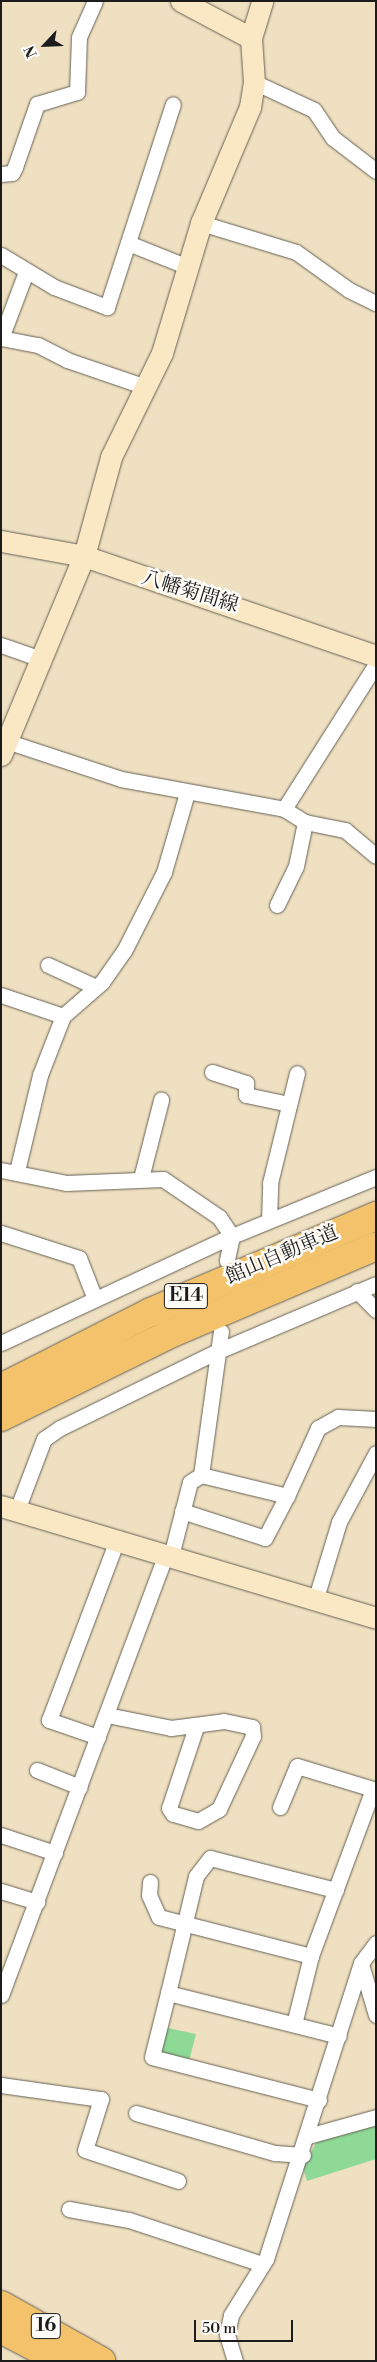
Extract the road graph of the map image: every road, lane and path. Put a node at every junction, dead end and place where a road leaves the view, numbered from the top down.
1 (95, 1) edge
2 (182, 1) edge
3 (262, 1) edge
4 (251, 38) junction
5 (254, 82) junction
6 (174, 104) dead end
7 (374, 163) edge
8 (1, 174) edge
9 (201, 223) junction
10 (128, 243) junction
11 (1, 256) edge
12 (188, 266) junction
13 (26, 272) junction
14 (376, 303) edge
15 (144, 386) junction
16 (1, 541) edge
17 (84, 556) junction
18 (1, 645) edge
19 (376, 656) edge
20 (41, 659) junction
21 (376, 664) edge
22 (4, 748) edge
23 (187, 792) junction
24 (284, 809) junction
25 (305, 822) junction
26 (376, 856) edge
27 (277, 905) dead end
28 (48, 965) dead end
29 (96, 987) junction
30 (1, 994) edge
31 (63, 1016) junction
32 (212, 1072) dead end
33 (297, 1073) dead end
34 (161, 1100) dead end
35 (289, 1104) junction
36 (1, 1170) edge
37 (17, 1171) junction
38 (376, 1177) edge
39 (141, 1178) junction
40 (376, 1216) edge
41 (269, 1220) junction
42 (1, 1233) edge
43 (232, 1236) junction
44 (376, 1246) edge
45 (227, 1260) dead end
46 (376, 1284) edge
47 (357, 1291) junction
48 (95, 1299) junction
49 (376, 1310) edge
50 (221, 1331) dead end
51 (1, 1344) edge
52 (218, 1351) junction
53 (1, 1388) edge
54 (1, 1417) edge
55 (376, 1419) edge
56 (376, 1452) edge
57 (201, 1475) junction
58 (286, 1496) junction
59 (9, 1508) edge
60 (182, 1511) junction
61 (117, 1540) junction
62 (168, 1555) junction
63 (315, 1601) junction
64 (376, 1618) edge
65 (107, 1714) junction
66 (196, 1727) junction
67 (98, 1737) junction
68 (37, 1770) dead end
69 (80, 1787) junction
70 (280, 1807) dead end
71 (1, 1836) edge
72 (55, 1853) junction
73 (150, 1882) dead end
74 (336, 1890) junction
75 (1, 1891) edge
76 (37, 1902) junction
77 (184, 1924) junction
78 (376, 1943) edge
79 (311, 1956) junction
80 (7, 1962) edge
81 (361, 1963) junction
82 (168, 1993) junction
83 (1, 1995) edge
84 (376, 2015) edge
85 (294, 2024) junction
86 (339, 2036) junction
87 (1, 2085) edge
88 (319, 2100) junction
89 (136, 2113) dead end
90 (376, 2116) edge
91 (308, 2136) junction
92 (303, 2155) junction
93 (178, 2181) dead end
94 (69, 2208) dead end
95 (262, 2264) junction
96 (1, 2305) edge
97 (1, 2329) edge
98 (62, 2361) edge
99 (101, 2361) edge
100 (235, 2361) edge

1 - 8 street
2 - 4 street
3 - 4 street
4 - 5 street
5 - 7 street
5 - 9 street
6 - 10 street
9 - 12 street
9 - 14 street
10 - 12 street
10 - 13 street
11 - 13 street
12 - 15 street
13 - 15 street
15 - 17 street
16 - 17 street, 八幡菊間線
17 - 19 street, 八幡菊間線
17 - 20 street
18 - 20 street
20 - 22 street
21 - 24 street
22 - 23 street
23 - 24 street
23 - 29 street
24 - 25 street
25 - 26 street
25 - 27 street
28 - 29 street
29 - 31 street
30 - 31 street
31 - 37 street
32 - 35 street
33 - 35 street
34 - 39 street
35 - 41 street
36 - 37 street
37 - 39 street
38 - 41 street
39 - 43 street
40 - 53 highway, 館山自動車道 / E14
41 - 43 street
42 - 48 street
43 - 45 street
43 - 48 street
44 - 54 highway, 館山自動車道 / E14
46 - 47 street
47 - 49 street
47 - 52 street
48 - 51 street
50 - 52 street
52 - 57 street
52 - 59 street
55 - 58 street
56 - 63 street
57 - 58 street
57 - 60 street
58 - 60 street
59 - 61 street
60 - 62 street
61 - 62 street
61 - 67 street
62 - 63 street
62 - 65 street
63 - 64 street
65 - 66 street
65 - 67 street
66 - 66 street
67 - 69 street
68 - 69 street
69 - 72 street
70 - 74 street
71 - 72 street
72 - 76 street
73 - 77 street
74 - 77 street
74 - 79 street
75 - 76 street
76 - 80 street
77 - 79 street
77 - 82 street
78 - 81 street
79 - 85 street
80 - 83 street
81 - 84 street
81 - 86 street
82 - 85 street
82 - 88 street
85 - 86 street
86 - 88 street
87 - 93 street
88 - 91 street
89 - 92 street
90 - 91 street
91 - 92 street
92 - 95 street
94 - 95 street
95 - 100 street
96 - 99 highway, 16
97 - 98 highway, 16

